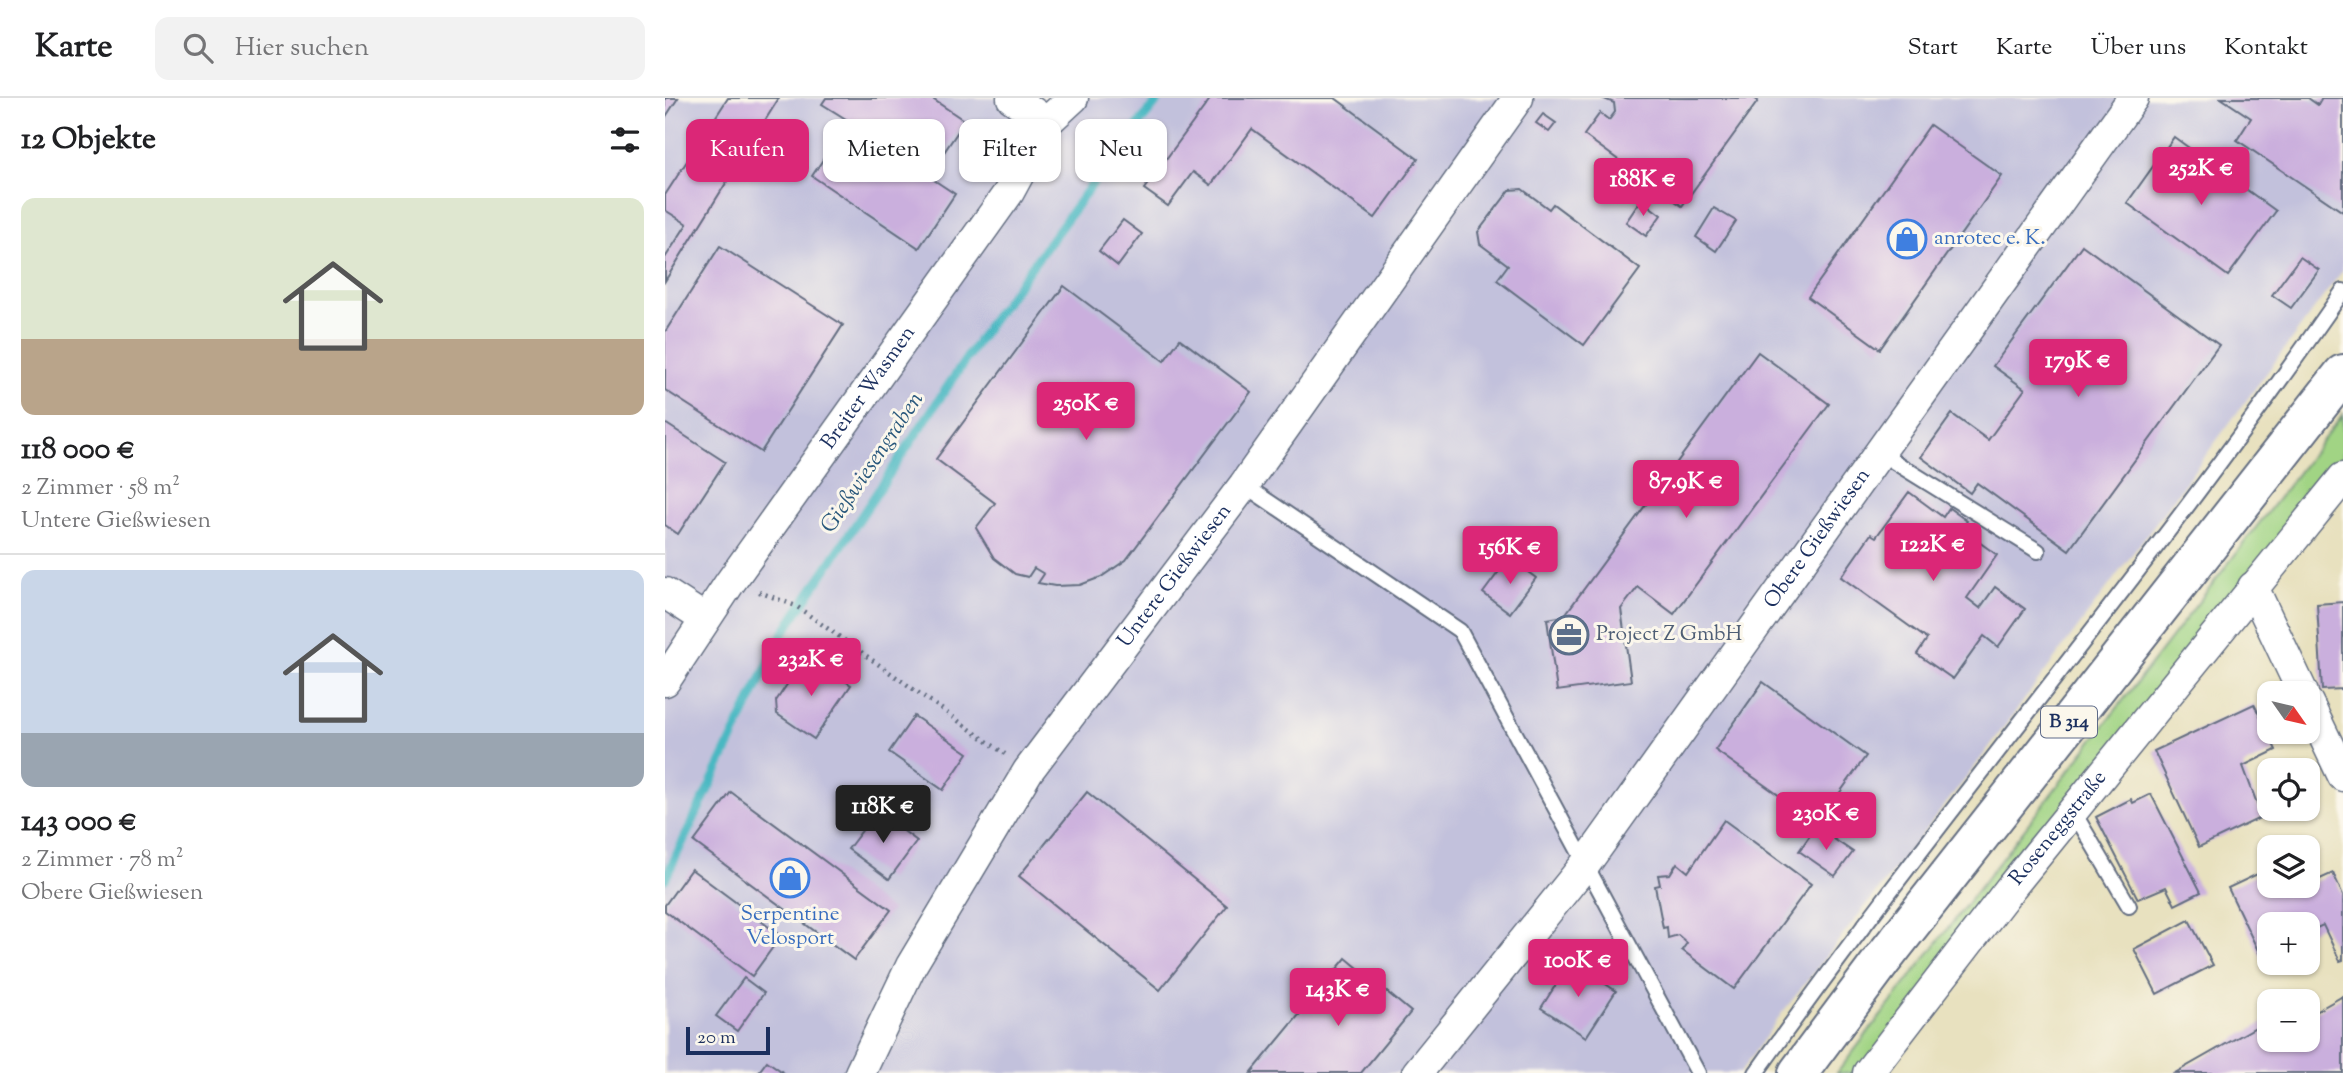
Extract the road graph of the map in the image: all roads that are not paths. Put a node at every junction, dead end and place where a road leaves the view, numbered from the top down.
1 (1012, 98) edge
2 (1073, 98) edge
3 (1518, 98) edge
4 (2133, 98) edge
5 (1043, 119) edge
6 (1050, 119) edge
7 (1014, 182) edge
8 (2343, 291) edge
9 (2343, 374) edge
10 (1880, 453) junction
11 (2343, 478) edge
12 (1244, 485) junction
13 (2038, 551) dead end
14 (2253, 587) junction
15 (665, 593) edge
16 (705, 619) junction
17 (665, 681) edge
18 (2297, 681) edge
19 (2321, 727) edge
20 (2340, 762) edge
21 (2073, 811) junction
22 (1584, 866) junction
23 (2129, 906) dead end
24 (860, 1073) edge
25 (1417, 1073) edge
26 (1698, 1073) edge
27 (1756, 1073) edge
28 (1798, 1073) edge
29 (1868, 1073) edge

1 - 5 street
2 - 6 street, Breiter Wasmen
3 - 12 street, Untere Gießwiesen
4 - 10 street, Obere Gießwiesen
7 - 16 street, Breiter Wasmen
8 - 27 lane
9 - 28 main road, B 314
10 - 13 lane
10 - 22 street, Obere Gießwiesen
11 - 14 street, Roseneggstraße
12 - 22 lane
12 - 24 street, Untere Gießwiesen
14 - 18 street
14 - 21 street, Roseneggstraße
15 - 16 street
16 - 17 street, Breiter Wasmen
19 - 20 street
21 - 23 lane
21 - 29 street, Roseneggstraße
22 - 25 street, Obere Gießwiesen
22 - 26 lane

